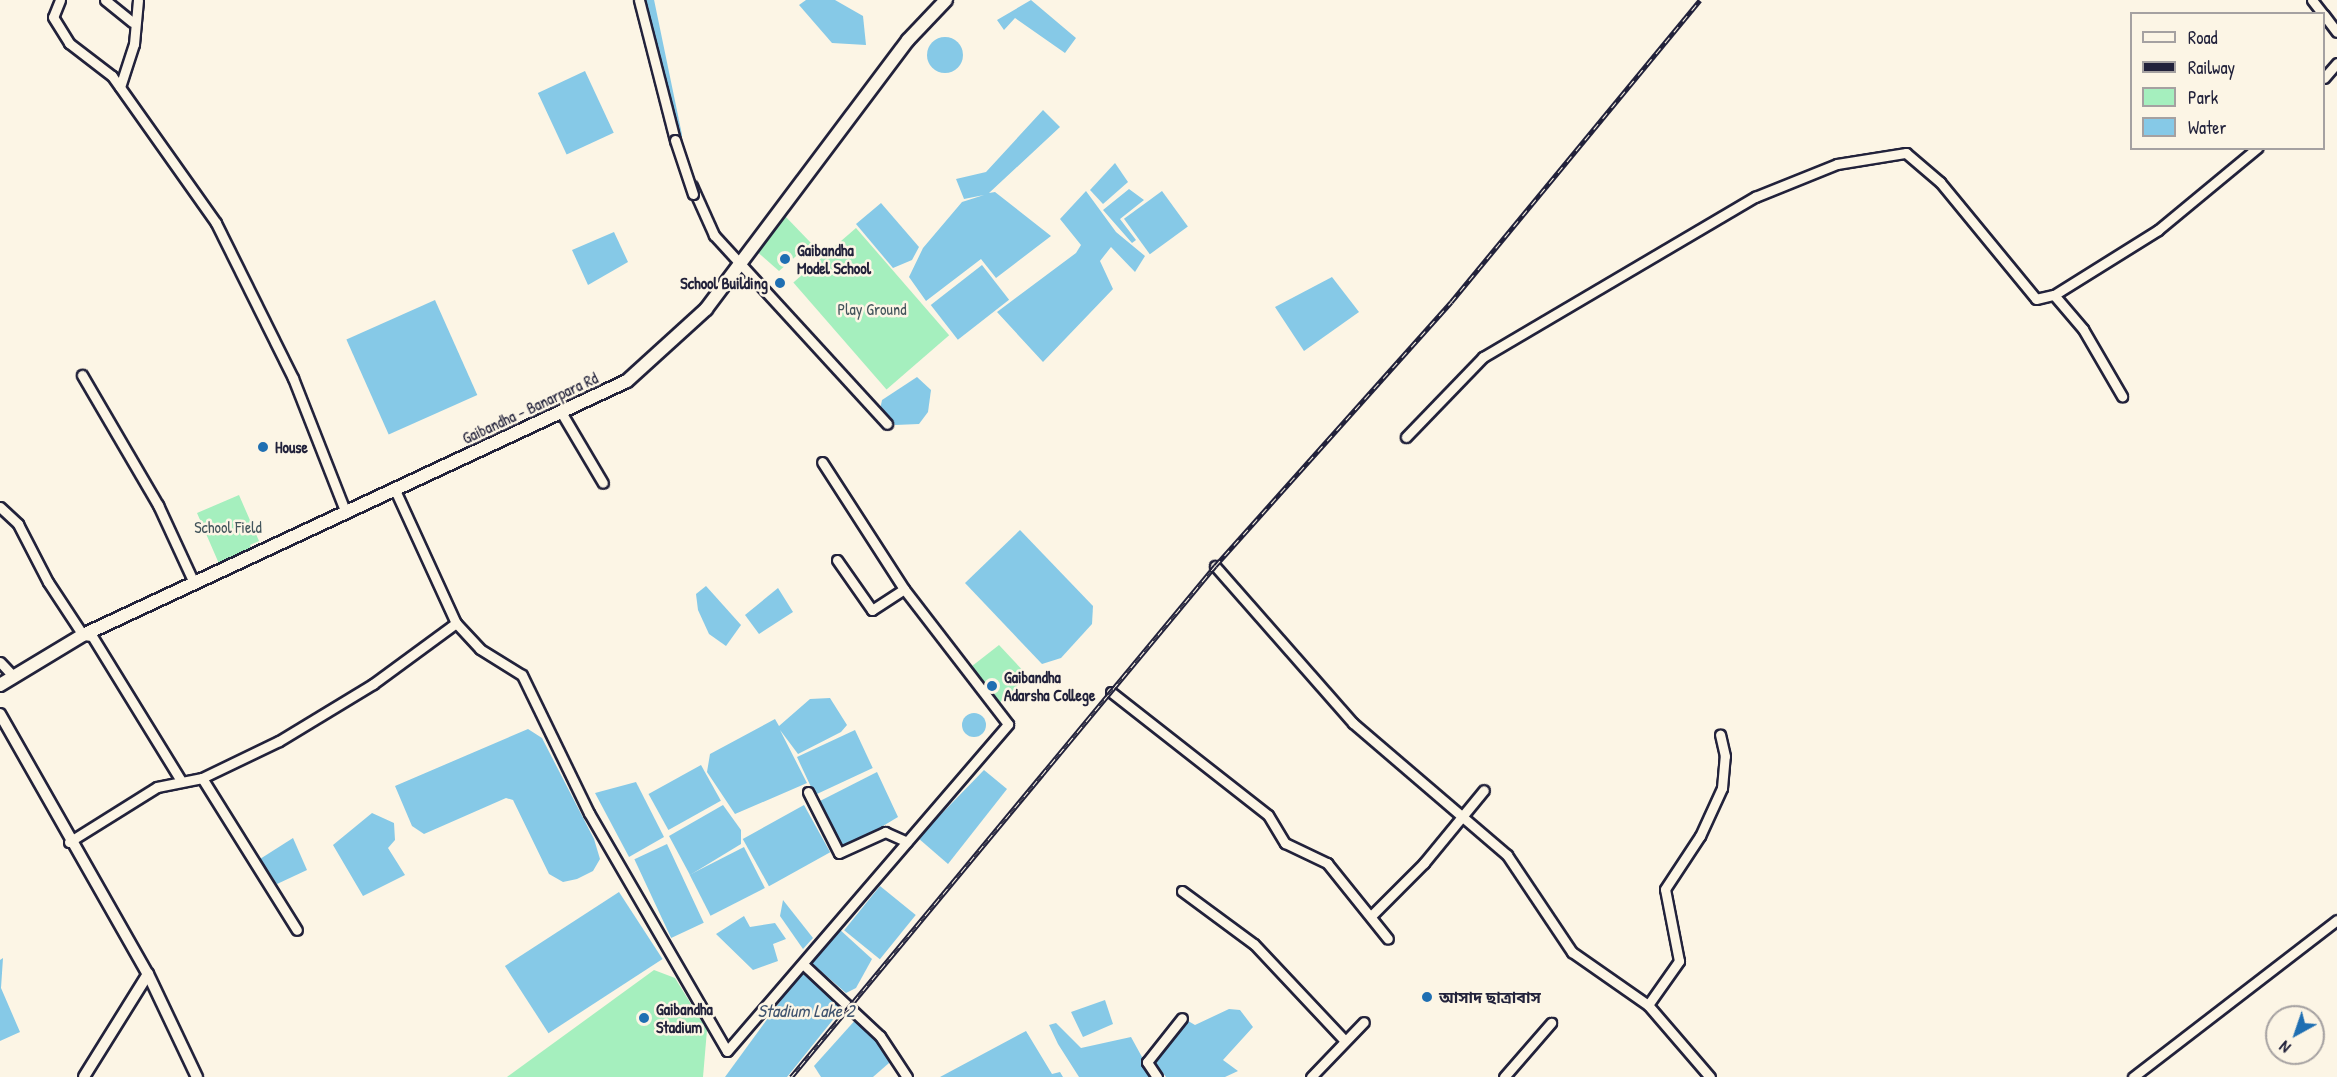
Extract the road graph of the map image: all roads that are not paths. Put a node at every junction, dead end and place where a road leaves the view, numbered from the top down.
1 (60, 0) edge
2 (105, 0) edge
3 (138, 0) edge
4 (639, 0) edge
5 (946, 0) edge
6 (2312, 0) edge
7 (2321, 12) edge
8 (2325, 17) edge
9 (132, 22) junction
10 (2337, 32) edge
11 (2337, 63) edge
12 (2325, 77) edge
13 (120, 87) junction
14 (2255, 150) edge
15 (684, 168) dead end
16 (740, 263) junction
17 (2054, 295) junction
18 (82, 375) dead end
19 (2122, 396) dead end
20 (561, 412) junction
21 (887, 424) dead end
22 (1406, 436) dead end
23 (822, 462) dead end
24 (603, 483) dead end
25 (395, 490) junction
26 (0, 507) edge
27 (346, 513) junction
28 (837, 560) dead end
29 (1215, 566) dead end
30 (194, 583) junction
31 (904, 589) junction
32 (456, 623) junction
33 (83, 635) junction
34 (0, 662) edge
35 (13, 676) junction
36 (0, 685) edge
37 (1111, 692) dead end
38 (0, 714) edge
39 (1720, 735) dead end
40 (202, 778) junction
41 (180, 779) junction
42 (1484, 790) dead end
43 (808, 792) dead end
44 (1462, 818) junction
45 (69, 842) junction
46 (907, 842) junction
47 (1182, 891) dead end
48 (1372, 915) junction
49 (2337, 920) edge
50 (297, 930) dead end
51 (1388, 939) dead end
52 (804, 965) junction
53 (148, 974) junction
54 (1648, 1005) junction
55 (1182, 1018) dead end
56 (1364, 1022) dead end
57 (1551, 1023) dead end
58 (1345, 1041) junction
59 (84, 1077) edge
60 (196, 1077) edge
61 (907, 1077) edge
62 (1156, 1077) edge
63 (1311, 1077) edge
64 (1504, 1077) edge
65 (1710, 1077) edge
66 (2133, 1077) edge

1 - 13 street
2 - 9 street
3 - 9 street
4 - 16 street, bridge
5 - 16 main road, Gaibandha - Banarpara Rd
6 - 7 street
8 - 10 street
9 - 13 street
11 - 12 street
13 - 27 street
14 - 17 street
15 - 16 street
16 - 20 main road, Gaibandha - Banarpara Rd
16 - 21 street
17 - 19 street
17 - 22 street
18 - 30 street
20 - 24 street
20 - 25 main road, Gaibandha - Banarpara Rd
23 - 31 street
25 - 27 main road, Gaibandha - Banarpara Rd
25 - 32 street
26 - 33 street
27 - 30 main road, Gaibandha - Banarpara Rd
28 - 31 street
29 - 44 street
30 - 33 main road, Gaibandha - Banarpara Rd
31 - 46 street
32 - 40 street
32 - 52 street
33 - 35 main road, Gaibandha - Banarpara Rd
33 - 41 street
34 - 35 street
35 - 36 main road, Gaibandha - Banarpara Rd
37 - 48 street
38 - 45 street
39 - 54 street
40 - 41 street
40 - 50 street
41 - 45 street
42 - 44 street
43 - 46 street
44 - 48 street
44 - 54 street
45 - 53 street
46 - 52 street
47 - 58 street
48 - 51 street
49 - 66 street
52 - 61 street
53 - 59 street
53 - 60 street
54 - 65 street
55 - 62 street
56 - 58 street
57 - 64 street
58 - 63 street

